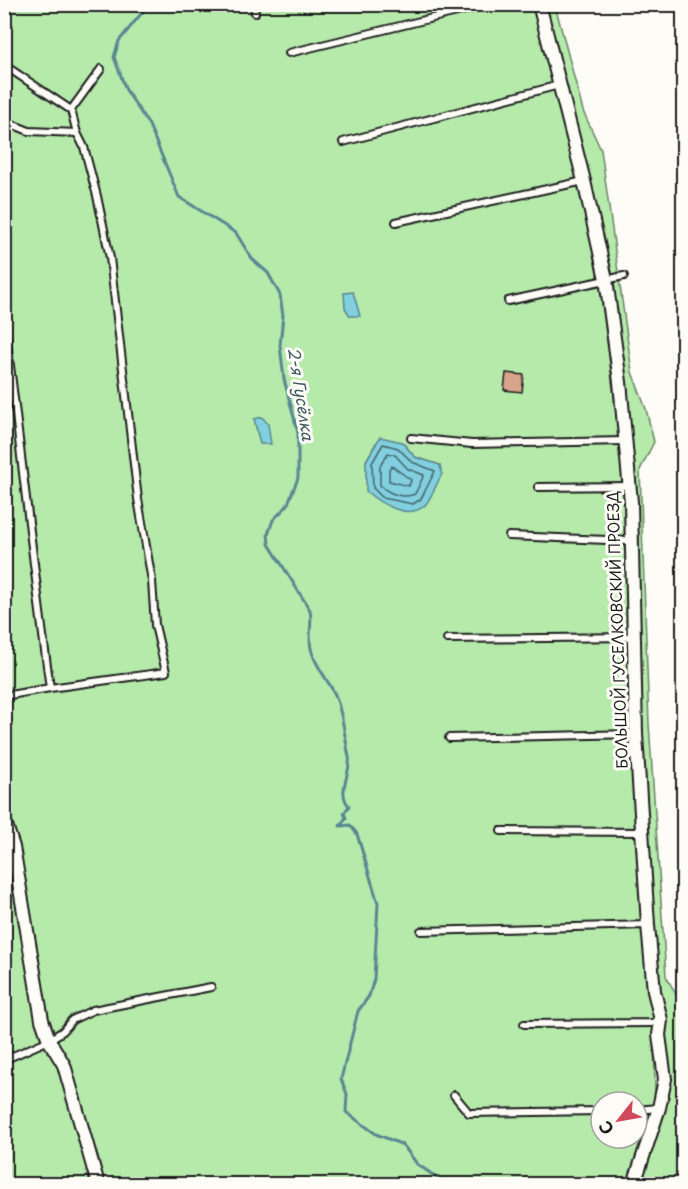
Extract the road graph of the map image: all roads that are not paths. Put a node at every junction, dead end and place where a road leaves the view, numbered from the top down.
1 (254, 4) edge
2 (490, 4) edge
3 (539, 4) edge
4 (255, 13) dead end
5 (289, 54) dead end
6 (4, 65) edge
7 (101, 69) dead end
8 (559, 85) junction
9 (70, 110) junction
10 (4, 121) edge
11 (76, 133) junction
12 (343, 142) dead end
13 (584, 180) junction
14 (396, 222) dead end
15 (624, 276) dead end
16 (606, 279) junction
17 (508, 301) dead end
18 (4, 318) edge
19 (411, 438) dead end
20 (624, 441) junction
21 (627, 486) junction
22 (538, 487) dead end
23 (509, 536) dead end
24 (632, 541) junction
25 (634, 637) junction
26 (447, 639) dead end
27 (50, 688) junction
28 (4, 696) edge
29 (636, 734) junction
30 (449, 738) dead end
31 (4, 819) edge
32 (501, 831) dead end
33 (642, 832) junction
34 (9, 849) edge
35 (648, 924) junction
36 (421, 931) dead end
37 (211, 987) dead end
38 (661, 1020) junction
39 (524, 1024) dead end
40 (49, 1040) junction
41 (4, 1060) edge
42 (454, 1095) dead end
43 (659, 1108) junction
44 (649, 1109) edge
45 (589, 1111) edge
46 (98, 1185) edge
47 (634, 1185) edge

1 - 4 lane
2 - 5 lane
3 - 8 street, БОЛЬШОЙ ГУСЕЛКОВСКИЙ ПРОЕЗД
6 - 9 lane
7 - 9 lane
8 - 12 lane
8 - 13 street, БОЛЬШОЙ ГУСЕЛКОВСКИЙ ПРОЕЗД
9 - 11 lane
10 - 11 lane
11 - 27 lane
13 - 14 lane
13 - 16 street, БОЛЬШОЙ ГУСЕЛКОВСКИЙ ПРОЕЗД
15 - 16 lane
16 - 17 lane
16 - 20 street, БОЛЬШОЙ ГУСЕЛКОВСКИЙ ПРОЕЗД
18 - 27 lane
19 - 20 lane
20 - 21 street, БОЛЬШОЙ ГУСЕЛКОВСКИЙ ПРОЕЗД
21 - 22 lane
21 - 24 street, БОЛЬШОЙ ГУСЕЛКОВСКИЙ ПРОЕЗД
23 - 24 lane
24 - 25 street, БОЛЬШОЙ ГУСЕЛКОВСКИЙ ПРОЕЗД
25 - 26 lane
25 - 29 street, БОЛЬШОЙ ГУСЕЛКОВСКИЙ ПРОЕЗД
27 - 28 lane
29 - 30 lane
29 - 33 street, БОЛЬШОЙ ГУСЕЛКОВСКИЙ ПРОЕЗД
31 - 34 street
32 - 33 lane
33 - 35 street, БОЛЬШОЙ ГУСЕЛКОВСКИЙ ПРОЕЗД
34 - 40 street
35 - 36 lane
35 - 38 street, БОЛЬШОЙ ГУСЕЛКОВСКИЙ ПРОЕЗД
37 - 40 lane
38 - 39 lane
38 - 43 street, БОЛЬШОЙ ГУСЕЛКОВСКИЙ ПРОЕЗД
40 - 41 lane
40 - 46 street
42 - 45 lane
43 - 44 lane
43 - 47 street, БОЛЬШОЙ ГУСЕЛКОВСКИЙ ПРОЕЗД

